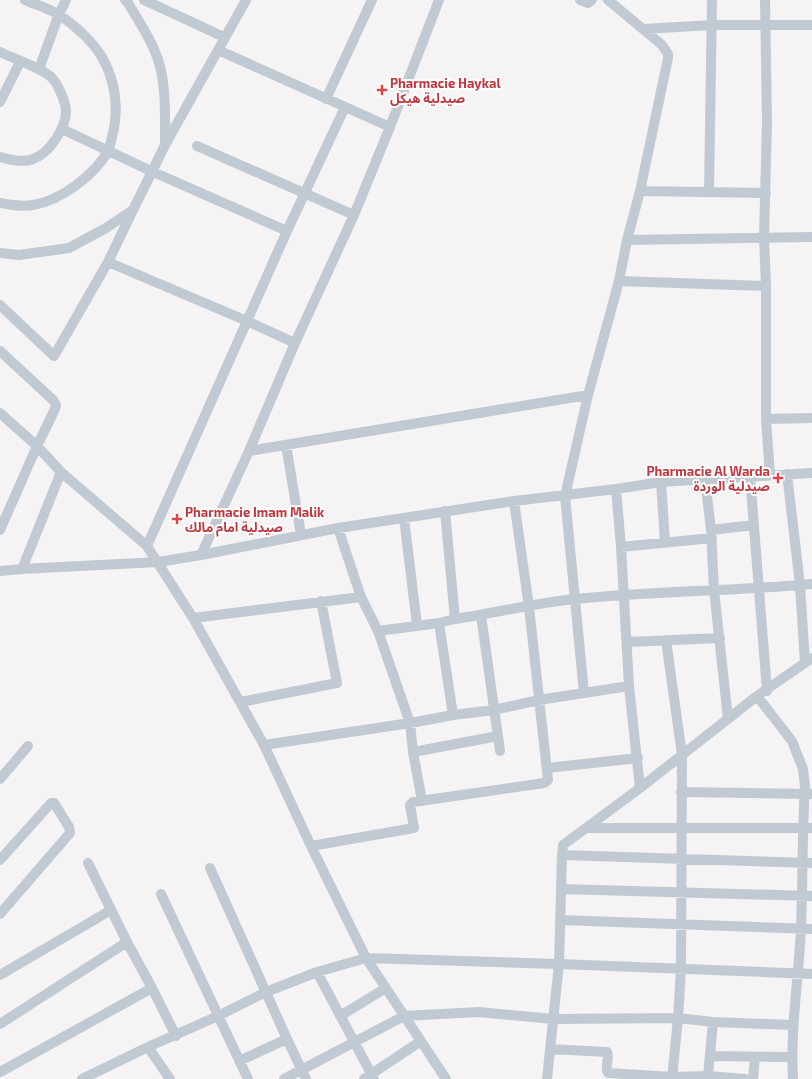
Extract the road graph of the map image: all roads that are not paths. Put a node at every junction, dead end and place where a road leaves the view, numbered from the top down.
1 (25, 0) edge
2 (66, 0) edge
3 (125, 0) edge
4 (144, 0) edge
5 (246, 0) edge
6 (372, 0) edge
7 (439, 0) edge
8 (580, 0) edge
9 (592, 0) edge
10 (608, 0) edge
11 (712, 0) edge
12 (765, 0) edge
13 (58, 14) junction
14 (712, 25) junction
15 (812, 25) edge
16 (765, 26) junction
17 (643, 28) junction
18 (224, 37) junction
19 (218, 50) junction
20 (0, 52) edge
21 (20, 62) junction
22 (39, 69) junction
23 (326, 99) junction
24 (0, 102) edge
25 (345, 107) junction
26 (390, 127) junction
27 (62, 129) junction
28 (165, 145) junction
29 (197, 146) dead end
30 (108, 151) junction
31 (0, 157) edge
32 (152, 171) junction
33 (640, 191) junction
34 (709, 192) junction
35 (304, 193) junction
36 (766, 193) junction
37 (0, 203) edge
38 (133, 210) junction
39 (354, 215) junction
40 (287, 231) junction
41 (812, 237) edge
42 (764, 238) junction
43 (627, 240) junction
44 (0, 253) edge
45 (108, 262) junction
46 (619, 281) junction
47 (766, 286) junction
48 (0, 305) edge
49 (247, 321) junction
50 (295, 343) junction
51 (0, 351) edge
52 (588, 395) junction
53 (0, 413) edge
54 (766, 418) junction
55 (812, 418) edge
56 (286, 445) junction
57 (37, 446) junction
58 (249, 451) junction
59 (61, 472) junction
60 (812, 473) edge
61 (787, 474) junction
62 (770, 475) junction
63 (750, 476) junction
64 (706, 479) junction
65 (661, 482) junction
66 (616, 489) junction
67 (565, 496) junction
68 (514, 501) junction
69 (445, 511) junction
70 (404, 518) junction
71 (754, 525) junction
72 (338, 528) junction
73 (0, 530) edge
74 (711, 534) junction
75 (301, 535) junction
76 (665, 542) junction
77 (148, 546) junction
78 (621, 547) junction
79 (201, 555) junction
80 (158, 562) junction
81 (22, 569) junction
82 (0, 571) edge
83 (812, 584) edge
84 (800, 585) junction
85 (759, 589) junction
86 (714, 590) junction
87 (624, 595) junction
88 (361, 596) junction
89 (574, 599) junction
90 (321, 601) junction
91 (529, 606) junction
92 (481, 615) junction
93 (193, 618) junction
94 (455, 619) junction
95 (439, 623) junction
96 (417, 625) junction
97 (378, 631) junction
98 (720, 638) junction
99 (666, 640) junction
100 (627, 642) junction
101 (809, 661) edge
102 (629, 686) junction
103 (767, 691) junction
104 (584, 692) junction
105 (757, 696) junction
106 (539, 700) junction
107 (241, 702) junction
108 (494, 710) junction
109 (453, 715) junction
110 (728, 719) junction
111 (410, 723) junction
112 (498, 736) junction
113 (264, 745) junction
114 (28, 746) dead end
115 (500, 751) dead end
116 (413, 752) junction
117 (682, 755) junction
118 (638, 758) junction
119 (547, 768) junction
120 (0, 780) edge
121 (640, 788) junction
122 (681, 792) junction
123 (808, 794) edge
124 (422, 801) junction
125 (586, 828) junction
126 (681, 828) junction
127 (808, 828) edge
128 (311, 846) junction
129 (562, 855) junction
130 (681, 859) junction
131 (0, 860) edge
132 (88, 863) dead end
133 (807, 863) edge
134 (210, 868) dead end
135 (561, 889) junction
136 (682, 892) junction
137 (161, 894) dead end
138 (807, 896) edge
139 (111, 910) junction
140 (0, 914) edge
141 (560, 920) junction
142 (682, 924) junction
143 (801, 928) junction
144 (812, 928) edge
145 (127, 942) junction
146 (366, 958) junction
147 (559, 964) junction
148 (681, 970) junction
149 (317, 972) junction
150 (797, 974) junction
151 (812, 974) edge
152 (0, 975) edge
153 (152, 988) junction
154 (386, 988) junction
155 (266, 992) junction
156 (218, 1016) junction
157 (340, 1016) junction
158 (404, 1016) junction
159 (678, 1018) junction
160 (553, 1020) junction
161 (713, 1022) junction
162 (0, 1024) edge
163 (793, 1025) junction
164 (176, 1036) junction
165 (287, 1039) junction
166 (421, 1041) junction
167 (354, 1042) junction
168 (148, 1047) junction
169 (550, 1049) junction
170 (710, 1056) junction
171 (755, 1057) junction
172 (792, 1057) junction
173 (239, 1061) junction
174 (0, 1072) edge
175 (304, 1074) edge
176 (97, 1076) edge
177 (708, 1076) junction
178 (370, 1078) edge
179 (672, 1078) edge
180 (82, 1079) edge
181 (170, 1079) edge
182 (248, 1079) edge
183 (284, 1079) edge
184 (446, 1079) edge
185 (547, 1079) edge
186 (745, 1079) edge
187 (753, 1079) edge
188 (793, 1079) edge

1 - 13 street
2 - 13 street
3 - 28 street
4 - 18 street
5 - 18 street
6 - 23 street
7 - 26 street
8 - 9 street
10 - 17 street
11 - 14 street
12 - 16 street
13 - 22 street
13 - 30 street
14 - 16 street
14 - 17 street
14 - 34 street
15 - 16 street
16 - 36 street
17 - 33 street
18 - 19 street
19 - 23 street
19 - 28 street
20 - 21 street
21 - 22 street
21 - 24 street
22 - 27 street
23 - 25 street
25 - 26 street
25 - 35 street
26 - 39 street
27 - 30 street
27 - 31 street
28 - 32 street
29 - 35 street
30 - 32 street
30 - 37 street
32 - 38 street
32 - 40 street
33 - 34 street
33 - 43 street
34 - 36 street
35 - 39 street
35 - 40 street
36 - 42 street
38 - 44 street
38 - 45 street
39 - 50 street
40 - 49 street
41 - 42 street
42 - 43 street
42 - 47 street
43 - 46 street
45 - 48 street
45 - 49 street
46 - 47 street
46 - 52 street
47 - 54 street
49 - 50 street
49 - 77 street
50 - 58 street
51 - 57 street
52 - 56 street
52 - 67 street
53 - 57 street
54 - 55 street
54 - 62 street
56 - 58 street
56 - 75 street
57 - 59 street
57 - 73 street
58 - 79 street
59 - 77 street
59 - 81 street
60 - 61 street
61 - 62 street
61 - 84 street
62 - 63 street
63 - 64 street
63 - 71 street
64 - 65 street
64 - 74 street
65 - 66 street
65 - 76 street
66 - 67 street
66 - 78 street
67 - 68 street
67 - 89 street
68 - 69 street
68 - 91 street
69 - 70 street
69 - 94 street
70 - 72 street
70 - 96 street
71 - 74 street
71 - 85 street
72 - 75 street
72 - 88 street
74 - 76 street
74 - 86 street
75 - 79 street
76 - 78 street
77 - 80 street
78 - 87 street
79 - 80 street
80 - 81 street
80 - 93 street
81 - 82 street
83 - 84 street
84 - 85 street
84 - 101 street
85 - 86 street
85 - 103 street
86 - 87 street
86 - 98 street
87 - 89 street
87 - 100 street
88 - 90 street
88 - 97 street
89 - 91 street
89 - 104 street
90 - 93 street
90 - 107 street
91 - 92 street
91 - 106 street
92 - 94 street
92 - 108 street
93 - 107 street
94 - 95 street
95 - 96 street
95 - 109 street
96 - 97 street
97 - 111 street
98 - 99 street
98 - 110 street
99 - 100 street
99 - 117 street
100 - 102 street
101 - 103 street
102 - 104 street
102 - 118 street
103 - 105 street
104 - 106 street
105 - 110 street
105 - 123 street
106 - 108 street
106 - 119 street
107 - 113 street
108 - 109 street
108 - 112 street
109 - 111 street
110 - 117 street
111 - 113 street
111 - 116 street
112 - 115 street
112 - 116 street
113 - 128 street
114 - 120 street
116 - 124 street
117 - 121 street
117 - 122 street
118 - 119 street
118 - 121 street
119 - 124 street
121 - 125 street
122 - 123 street
122 - 126 street
123 - 127 street
124 - 128 street
125 - 126 street
125 - 129 street
126 - 127 street
126 - 130 street
127 - 133 street
128 - 146 street
129 - 130 street
129 - 135 street
130 - 133 street
130 - 136 street
131 - 140 street
132 - 139 street
133 - 138 street
134 - 155 street
135 - 136 street
135 - 141 street
136 - 138 street
136 - 142 street
137 - 156 street
138 - 143 street
139 - 145 street
139 - 152 street
141 - 142 street
141 - 147 street
142 - 143 street
142 - 148 street
143 - 144 street
143 - 150 street
145 - 153 street
145 - 162 street
146 - 147 street
146 - 149 street
146 - 154 street
147 - 148 street
147 - 160 street
148 - 150 street
148 - 159 street
149 - 155 street
149 - 157 street
150 - 151 street
150 - 163 street
153 - 164 street
153 - 174 street
154 - 157 street
154 - 158 street
155 - 156 street
155 - 165 street
156 - 164 street
156 - 173 street
157 - 167 street
158 - 160 street
158 - 166 street
158 - 167 street
159 - 160 street
159 - 161 street
159 - 179 street
160 - 169 street
161 - 163 street
161 - 170 street
163 - 172 street
164 - 168 street
165 - 173 street
165 - 175 street
166 - 178 street
166 - 184 street
167 - 175 street
167 - 178 street
168 - 176 street
168 - 181 street
169 - 179 street
169 - 185 street
170 - 171 street
170 - 177 street
171 - 172 street
171 - 187 street
172 - 188 street
173 - 182 street
175 - 183 street
176 - 180 street
177 - 179 street
177 - 186 street

